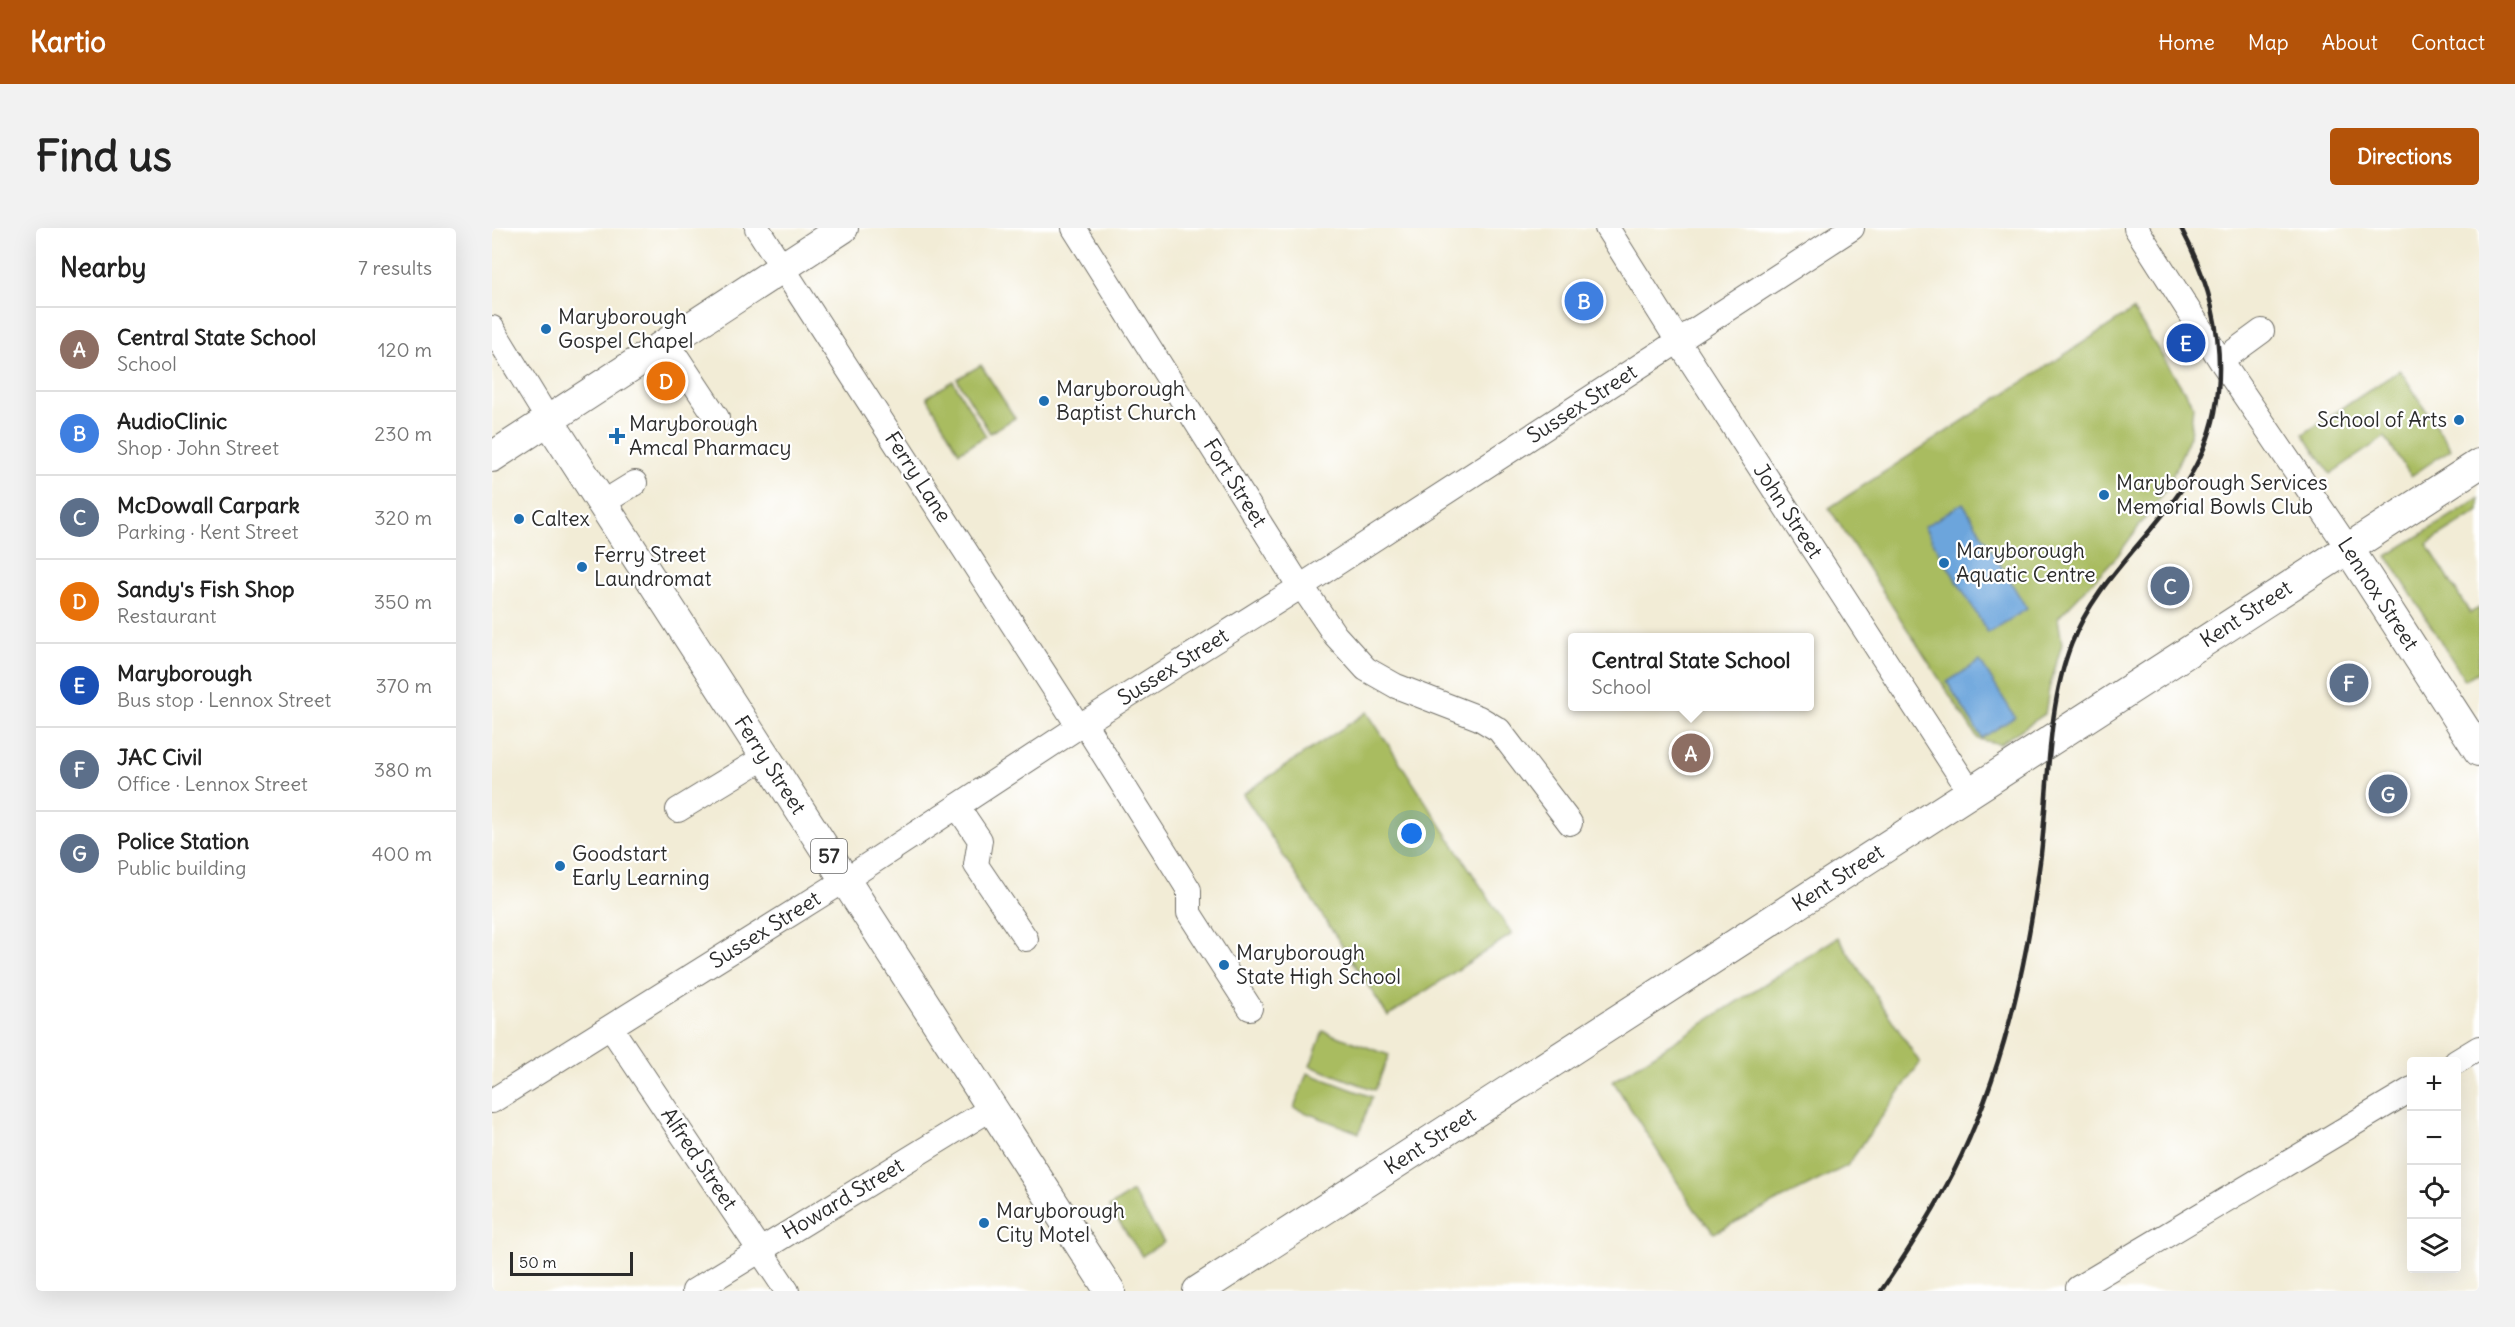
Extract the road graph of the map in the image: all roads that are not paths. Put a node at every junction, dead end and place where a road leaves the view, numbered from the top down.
1 (757, 228) edge
2 (843, 228) edge
3 (1074, 228) edge
4 (1607, 228) edge
5 (1852, 228) edge
6 (2136, 228) edge
7 (783, 267) junction
8 (492, 328) edge
9 (2262, 331) dead end
10 (666, 341) junction
11 (1678, 341) junction
12 (2221, 361) junction
13 (717, 418) dead end
14 (549, 421) junction
15 (492, 457) edge
16 (2479, 464) edge
17 (635, 483) dead end
18 (601, 504) junction
19 (2349, 548) junction
20 (1300, 586) junction
21 (1081, 725) junction
22 (2479, 751) edge
23 (765, 757) junction
24 (1971, 793) junction
25 (957, 806) junction
26 (678, 810) dead end
27 (1570, 823) dead end
28 (845, 880) junction
29 (1026, 939) dead end
30 (1250, 1008) dead end
31 (611, 1028) junction
32 (2479, 1048) edge
33 (2461, 1059) edge
34 (2407, 1092) edge
35 (492, 1101) edge
36 (992, 1108) junction
37 (760, 1250) junction
38 (2078, 1288) dead end
39 (694, 1291) edge
40 (787, 1291) edge
41 (1110, 1291) edge
42 (1198, 1291) edge

1 - 7 street, Ferry Lane
2 - 7 main road
3 - 20 street, Fort Street
4 - 11 street, John Street
5 - 11 street, Sussex Street
6 - 12 street, Lennox Street
7 - 10 main road
7 - 21 street, Ferry Lane
8 - 14 street, Ferry Street
9 - 12 street
10 - 13 street
10 - 14 main road
11 - 20 street, Sussex Street
11 - 24 street, John Street
12 - 19 street, Lennox Street
14 - 15 main road
14 - 18 main road, Ferry Street / 57
16 - 19 main road, Kent Street
17 - 18 street
18 - 23 main road, Ferry Street / 57
19 - 22 main road, Lennox Street
19 - 24 main road, Kent Street
20 - 21 street, Sussex Street
20 - 27 street, Fort Street
21 - 25 street, Sussex Street
21 - 30 street, Ferry Lane
23 - 26 street
23 - 28 main road, Ferry Street / 57
24 - 42 main road, Kent Street
25 - 28 street, Sussex Street
25 - 29 street
28 - 31 street, Sussex Street
28 - 36 main road, Ferry Street / 57
31 - 35 street, Sussex Street
31 - 37 street, Alfred Street
32 - 33 street
34 - 38 street
36 - 37 street, Howard Street
36 - 41 main road, Ferry Street / 57
37 - 39 street, Howard Street
37 - 40 street, Alfred Street

